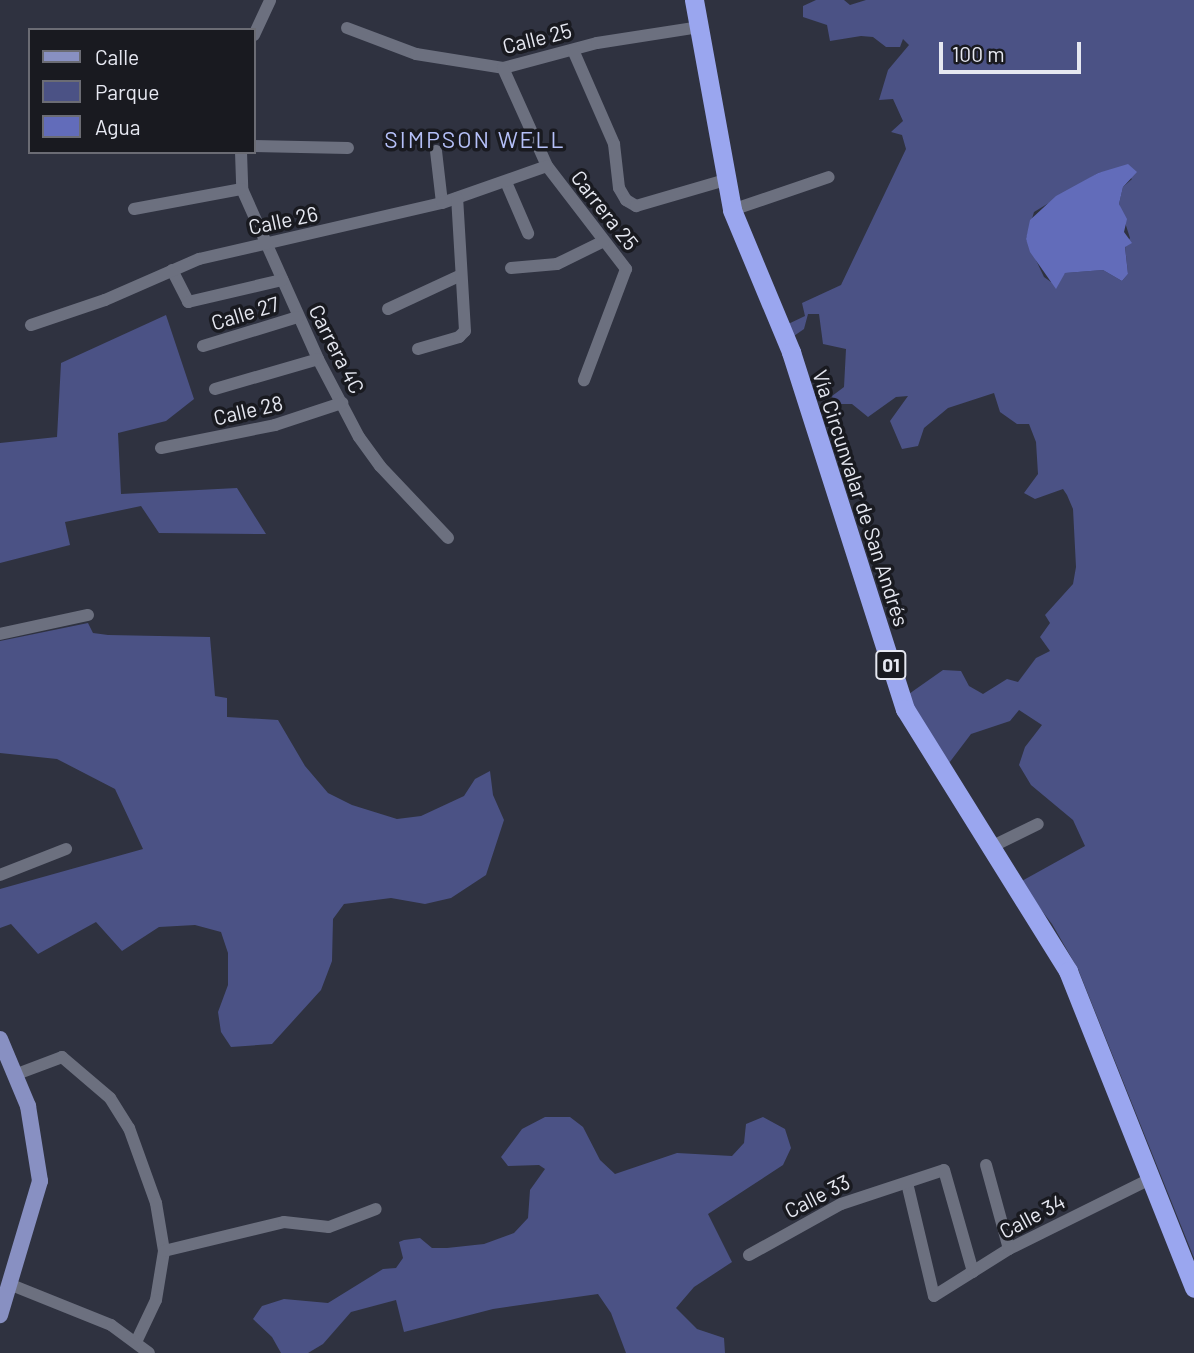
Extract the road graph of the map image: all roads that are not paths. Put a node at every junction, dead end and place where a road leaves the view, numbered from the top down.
1 (270, 0) edge
2 (694, 0) edge
3 (699, 27) junction
4 (347, 29) dead end
5 (256, 31) edge
6 (573, 50) junction
7 (502, 68) junction
8 (256, 146) edge
9 (348, 148) dead end
10 (436, 151) dead end
11 (241, 154) edge
12 (547, 166) junction
13 (830, 177) dead end
14 (725, 180) junction
15 (506, 182) junction
16 (242, 189) junction
17 (457, 198) junction
18 (442, 202) junction
19 (134, 209) dead end
20 (732, 210) junction
21 (528, 233) dead end
22 (604, 241) junction
23 (266, 242) junction
24 (511, 268) dead end
25 (172, 270) junction
26 (459, 276) junction
27 (282, 281) junction
28 (388, 309) dead end
29 (298, 317) junction
30 (31, 325) dead end
31 (203, 346) dead end
32 (418, 349) dead end
33 (318, 359) junction
34 (584, 380) dead end
35 (215, 390) dead end
36 (342, 403) junction
37 (161, 448) dead end
38 (448, 538) dead end
39 (88, 615) dead end
40 (0, 634) edge
41 (1038, 824) dead end
42 (991, 847) junction
43 (66, 849) dead end
44 (0, 875) edge
45 (0, 1039) edge
46 (17, 1074) junction
47 (986, 1165) dead end
48 (1152, 1178) junction
49 (907, 1183) junction
50 (376, 1209) dead end
51 (1009, 1249) junction
52 (164, 1251) junction
53 (749, 1255) dead end
54 (973, 1272) junction
55 (9, 1284) junction
56 (1194, 1287) edge
57 (0, 1315) edge
58 (137, 1340) junction
59 (149, 1353) edge

1 - 5 street
2 - 3 highway, Vía Circunvalar de San Andrés / 01
3 - 6 street, Calle 25
3 - 14 highway, Vía Circunvalar de San Andrés / 01
4 - 7 street, Calle 25
6 - 7 street, Calle 25
6 - 14 street
7 - 12 street, Carrera 25
8 - 9 street
10 - 18 street
11 - 16 street, Carrera 4C
12 - 15 street, Calle 26
12 - 22 street, Carrera 25
13 - 20 street
14 - 20 highway, Vía Circunvalar de San Andrés / 01
15 - 17 street, Calle 26
15 - 21 street
16 - 19 street
16 - 23 street, Carrera 4C
17 - 18 street, Calle 26
17 - 26 street
18 - 23 street, Calle 26
20 - 42 highway, Vía Circunvalar de San Andrés / 01
22 - 24 street
22 - 34 street, Carrera 25
23 - 25 street, Calle 26
23 - 27 street, Carrera 4C
25 - 27 street
25 - 30 street, Calle 26
26 - 28 street
26 - 32 street
27 - 29 street, Carrera 4C
29 - 31 street, Calle 27
29 - 33 street, Carrera 4C
33 - 35 street
33 - 36 street, Carrera 4C
36 - 37 street, Calle 28
36 - 38 street, Carrera 4C
39 - 40 street
41 - 42 street
42 - 48 highway, Vía Circunvalar de San Andrés / 01
43 - 44 street
45 - 46 main road
46 - 52 street
46 - 55 main road
47 - 51 street
48 - 51 street, Calle 34
48 - 56 highway, Vía Circunvalar de San Andrés / 01
49 - 53 street, Calle 33
49 - 54 street, Calle 33
49 - 54 street, Calle 34
50 - 52 street
51 - 54 street, Calle 34
52 - 58 street
55 - 57 main road
55 - 58 street
58 - 59 street

